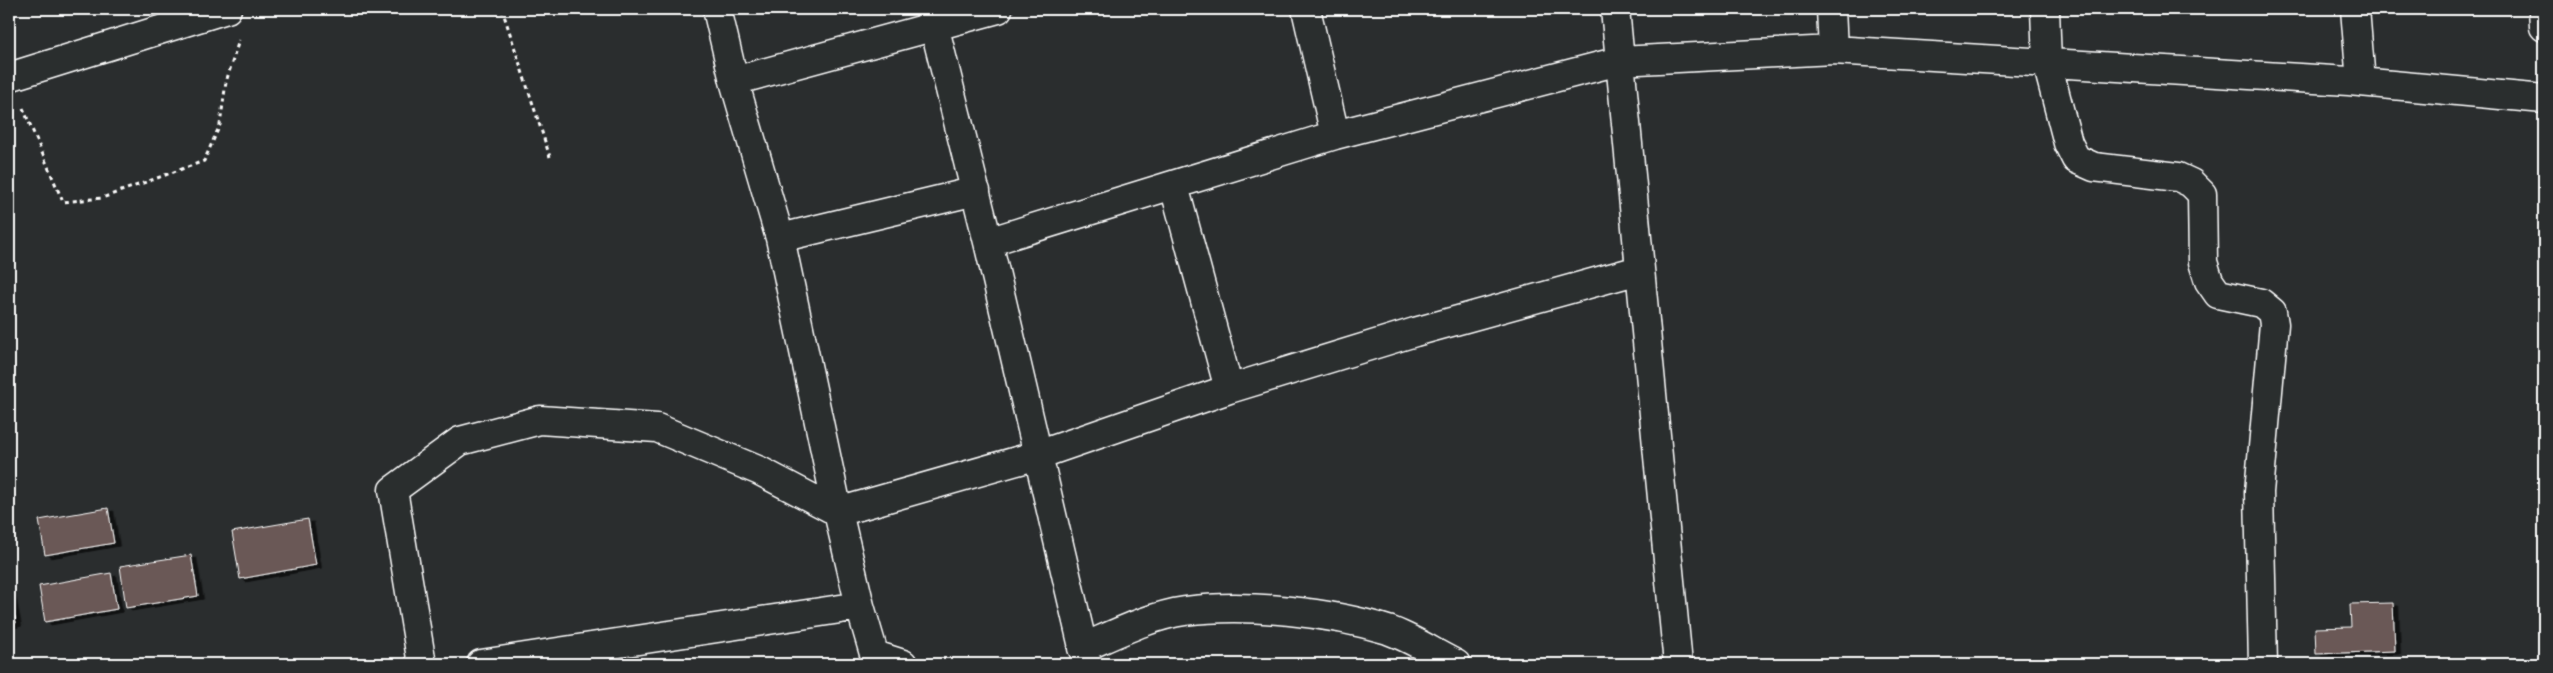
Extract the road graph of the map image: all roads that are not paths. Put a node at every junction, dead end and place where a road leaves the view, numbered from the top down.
1 (227, 9) edge
2 (717, 9) edge
3 (998, 9) edge
4 (1306, 9) edge
5 (1615, 9) edge
6 (1831, 9) edge
7 (2045, 9) edge
8 (2355, 9) edge
9 (2543, 9) edge
10 (932, 18) edge
11 (2544, 27) edge
12 (1833, 50) junction
13 (1619, 61) junction
14 (2047, 63) junction
15 (9, 77) edge
16 (734, 81) junction
17 (2361, 82) junction
18 (2544, 99) edge
19 (1335, 135) junction
20 (1174, 186) junction
21 (976, 191) junction
22 (780, 238) junction
23 (988, 242) junction
24 (1639, 270) junction
25 (1229, 389) junction
26 (1038, 455) junction
27 (838, 512) junction
28 (860, 606) junction
29 (1084, 656) edge
30 (876, 659) edge
31 (422, 664) edge
32 (481, 664) edge
33 (903, 664) edge
34 (1456, 664) edge
35 (1678, 664) edge
36 (2263, 664) edge

1 - 15 street
2 - 16 street
3 - 10 street
4 - 19 street
5 - 13 street
6 - 12 street
7 - 14 street
8 - 17 street
9 - 11 street
10 - 16 street
10 - 21 street
12 - 13 street
12 - 14 street
13 - 19 street
13 - 24 street
14 - 17 street
14 - 36 street
16 - 22 street
17 - 18 street
19 - 20 street
20 - 23 street
20 - 25 street
21 - 22 street
21 - 23 street
22 - 27 street
23 - 26 street
24 - 25 street
24 - 35 street
25 - 26 street
26 - 27 street
26 - 29 street
27 - 28 street
27 - 31 street
28 - 30 street
28 - 32 street
29 - 34 street
30 - 33 street

